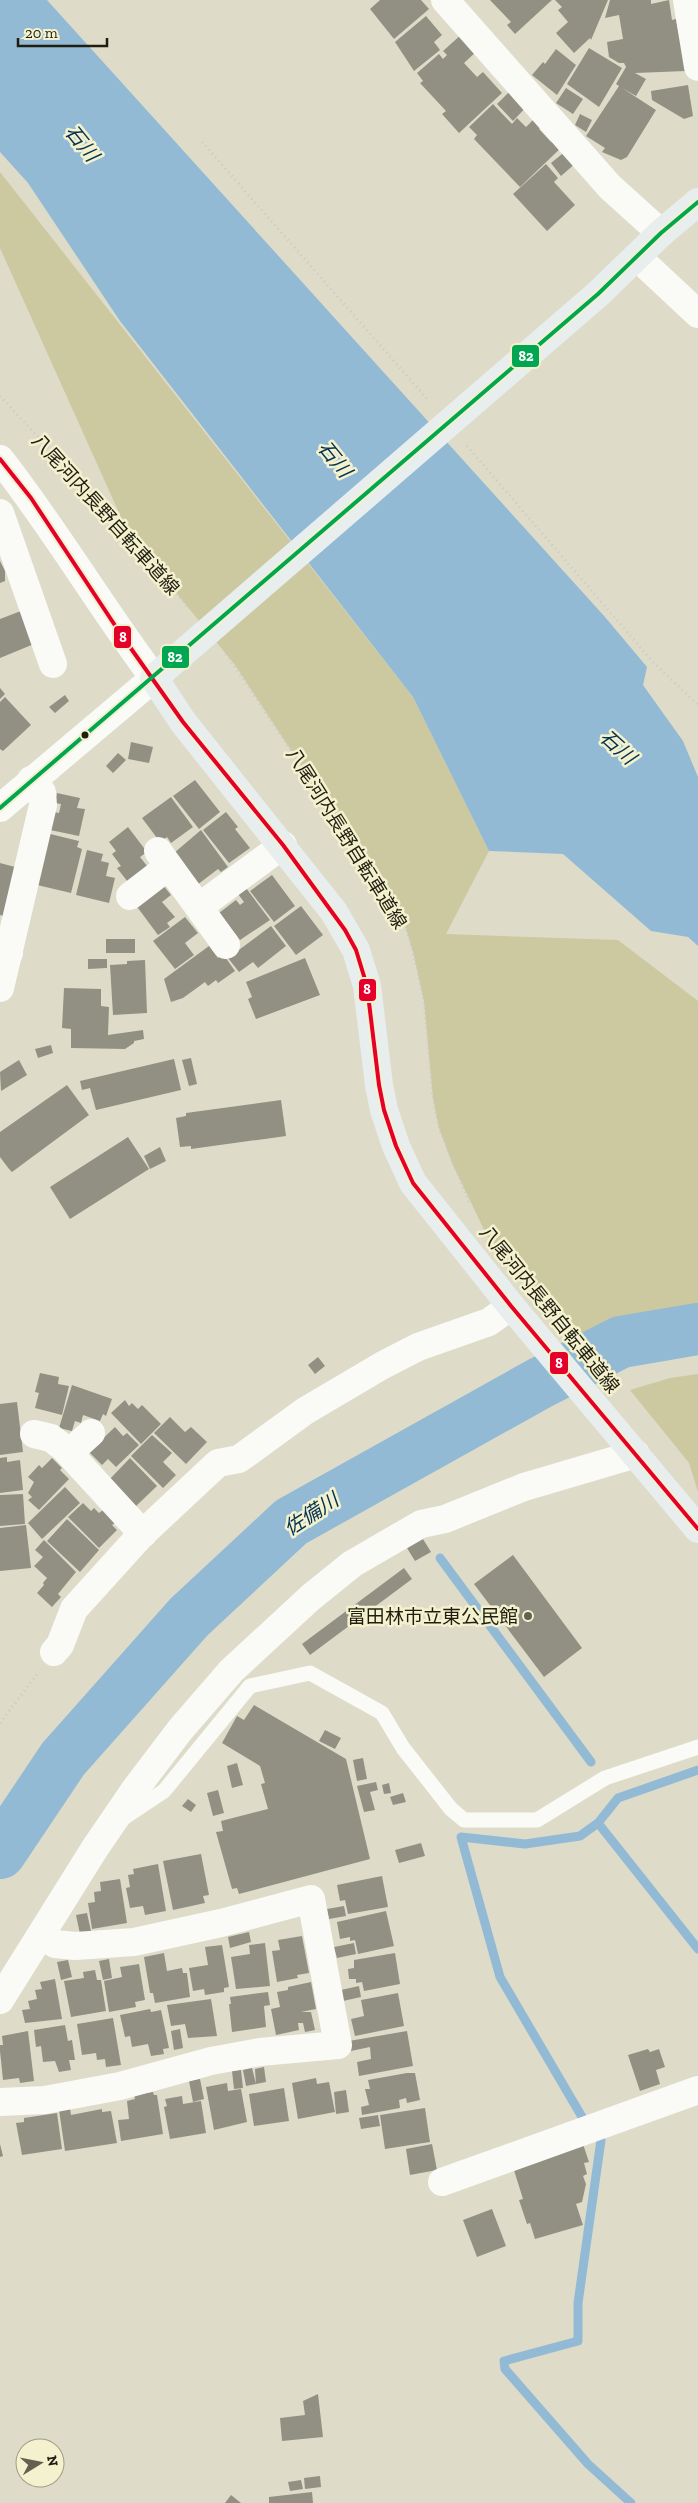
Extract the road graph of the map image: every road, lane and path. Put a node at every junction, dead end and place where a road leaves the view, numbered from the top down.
1 (445, 0) edge
2 (687, 0) edge
3 (698, 67) edge
4 (698, 202) edge
5 (661, 232) junction
6 (637, 257) junction
7 (698, 314) edge
8 (0, 396) edge
9 (0, 459) edge
10 (0, 513) edge
11 (191, 611) dead end
12 (223, 649) dead end
13 (53, 664) dead end
14 (161, 671) junction
15 (32, 780) junction
16 (0, 808) edge
17 (282, 845) junction
18 (130, 896) dead end
19 (199, 907) junction
20 (226, 945) dead end
21 (5, 951) edge
22 (0, 988) edge
23 (474, 1213) dead end
24 (519, 1316) junction
25 (91, 1433) dead end
26 (34, 1434) dead end
27 (632, 1450) junction
28 (69, 1453) junction
29 (698, 1529) edge
30 (143, 1534) junction
31 (54, 1652) joint
32 (0, 1723) edge
33 (698, 1747) edge
34 (108, 1829) junction
35 (41, 1935) junction
36 (0, 2000) edge
37 (698, 2090) edge
38 (0, 2102) edge
39 (442, 2182) dead end

1 - 5 street
2 - 3 street
4 - 5 main road
5 - 6 main road
6 - 7 street
6 - 14 main road
8 - 11 path, 八尾河内長野自転車道線
9 - 14 street
10 - 13 street
12 - 23 path, 八尾河内長野自転車道線
14 - 15 street
14 - 17 main road
15 - 16 street
15 - 21 street
17 - 19 street
17 - 24 main road
18 - 19 street
19 - 20 street
21 - 22 street
24 - 27 main road
24 - 30 street
25 - 28 street
26 - 28 street
27 - 29 main road
27 - 34 street
28 - 30 street
30 - 31 street
31 - 32 path
33 - 34 lane
34 - 35 street
35 - 36 street
35 - 38 street
37 - 39 street

